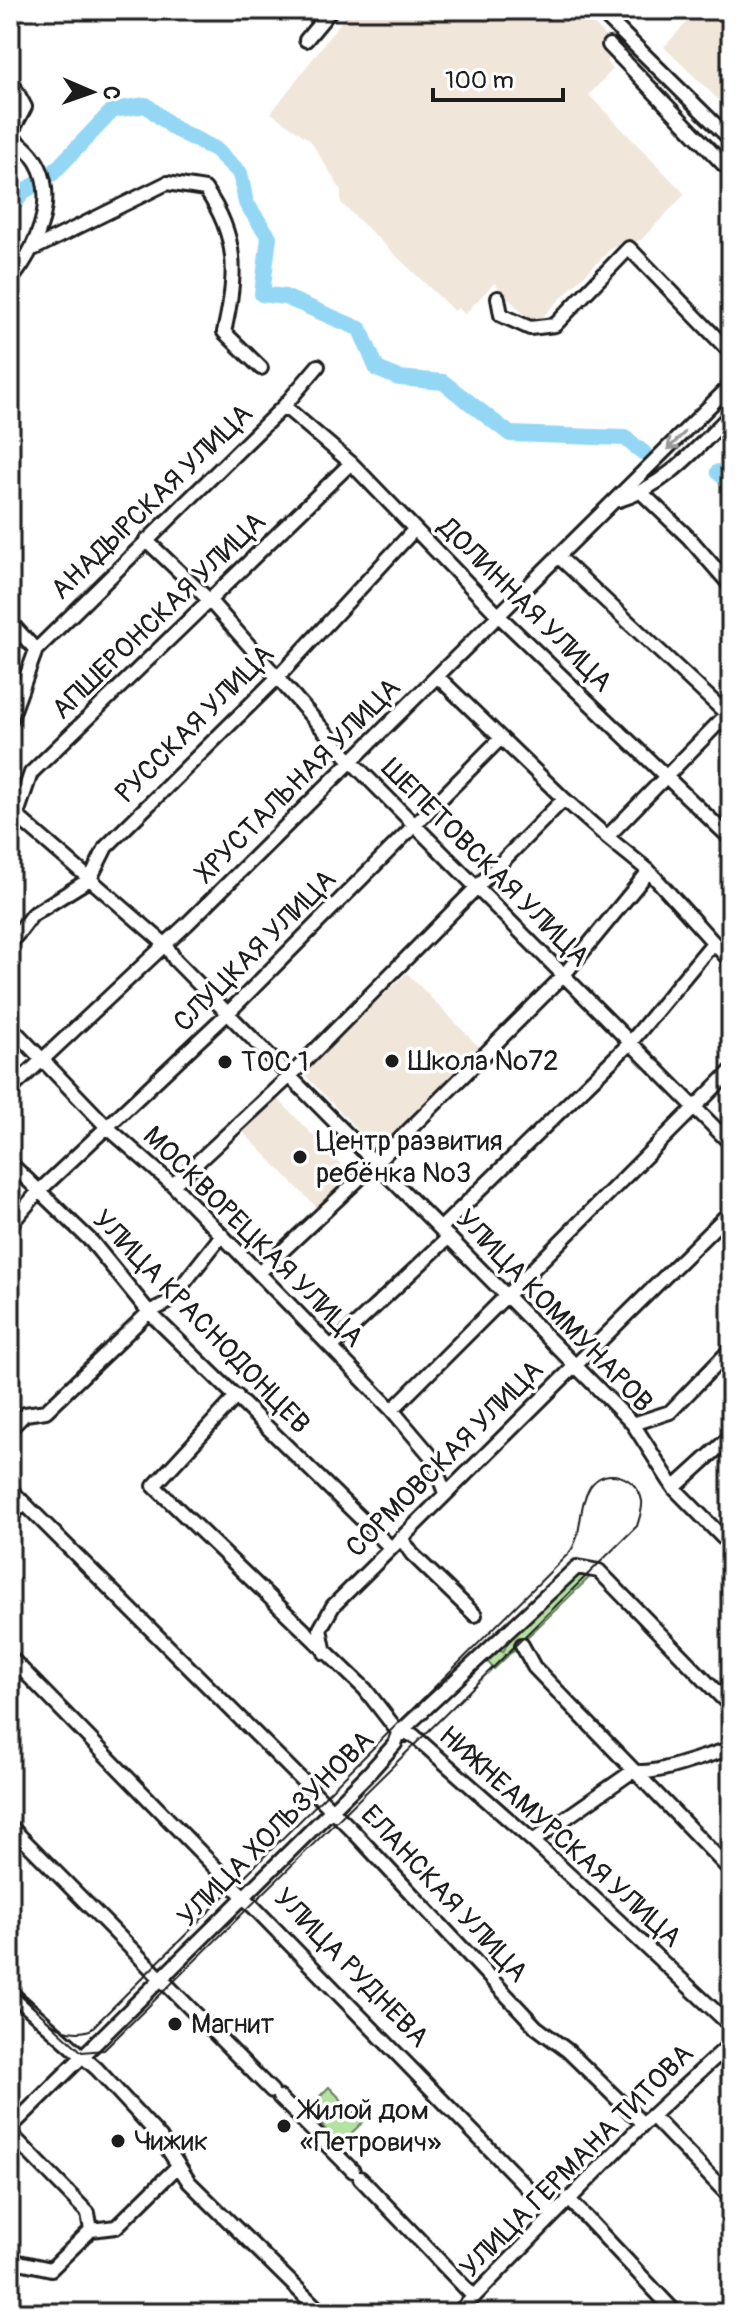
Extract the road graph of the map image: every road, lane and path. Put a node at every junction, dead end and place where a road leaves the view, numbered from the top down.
1 (331, 10) edge
2 (599, 10) edge
3 (306, 40) dead end
4 (609, 45) dead end
5 (10, 79) edge
6 (10, 136) edge
7 (731, 140) edge
8 (731, 166) edge
9 (35, 248) junction
10 (10, 281) edge
11 (498, 298) dead end
12 (731, 353) edge
13 (318, 366) dead end
14 (261, 368) dead end
15 (731, 385) edge
16 (284, 406) junction
17 (731, 414) edge
18 (351, 463) junction
19 (642, 493) junction
20 (616, 501) junction
21 (414, 530) junction
22 (146, 540) junction
23 (559, 557) junction
24 (731, 586) edge
25 (209, 600) junction
26 (499, 616) junction
27 (10, 622) edge
28 (36, 650) junction
29 (438, 677) junction
30 (277, 678) junction
31 (729, 714) edge
32 (10, 721) edge
33 (500, 739) junction
34 (351, 761) junction
35 (666, 777) junction
36 (564, 799) junction
37 (13, 812) edge
38 (416, 825) junction
39 (607, 837) junction
40 (731, 839) edge
41 (649, 871) junction
42 (90, 879) junction
43 (480, 888) junction
44 (10, 944) edge
45 (712, 944) junction
46 (166, 945) junction
47 (731, 962) edge
48 (563, 976) junction
49 (228, 1013) junction
50 (10, 1026) edge
51 (630, 1043) junction
52 (43, 1061) junction
53 (731, 1071) edge
54 (290, 1076) junction
55 (10, 1090) edge
56 (694, 1107) junction
57 (107, 1127) junction
58 (731, 1144) edge
59 (10, 1163) edge
60 (376, 1163) junction
61 (173, 1185) junction
62 (38, 1192) junction
63 (731, 1211) edge
64 (10, 1225) edge
65 (445, 1232) junction
66 (222, 1235) junction
67 (260, 1272) junction
68 (505, 1293) junction
69 (149, 1312) junction
70 (332, 1347) junction
71 (731, 1349) edge
72 (575, 1364) junction
73 (237, 1396) junction
74 (392, 1410) junction
75 (633, 1424) junction
76 (10, 1429) edge
77 (731, 1436) edge
78 (674, 1488) junction
79 (10, 1489) edge
80 (445, 1493) junction
81 (24, 1503) junction
82 (10, 1517) edge
83 (396, 1543) junction
84 (731, 1546) edge
85 (475, 1615) dead end
86 (522, 1645) dead end
87 (325, 1653) junction
88 (10, 1657) edge
89 (731, 1707) edge
90 (399, 1733) junction
91 (731, 1749) edge
92 (633, 1771) junction
93 (330, 1808) junction
94 (10, 1826) edge
95 (533, 1841) junction
96 (731, 1871) edge
97 (245, 1895) junction
98 (161, 1980) junction
99 (10, 1992) edge
100 (731, 2026) edge
101 (731, 2043) edge
102 (82, 2058) junction
103 (648, 2120) junction
104 (10, 2131) edge
105 (177, 2167) junction
106 (568, 2198) junction
107 (731, 2198) edge
108 (553, 2214) junction
109 (91, 2230) junction
110 (10, 2260) edge
111 (474, 2297) junction
112 (322, 2313) edge
113 (458, 2313) edge
114 (676, 2313) edge

1 - 3 street
2 - 7 street
4 - 8 street
5 - 6 street
6 - 9 street
9 - 10 street
9 - 14 street
11 - 12 street
13 - 16 street, АНАДЫРСКАЯ УЛИЦА
15 -> 20 street, ХРУСТАЛЬНАЯ УЛИЦА
16 - 18 street, ДОЛИННАЯ УЛИЦА
16 - 22 street, АНАДЫРСКАЯ УЛИЦА
17 - 19 street, ХРУСТАЛЬНАЯ УЛИЦА
18 - 21 street, ДОЛИННАЯ УЛИЦА
18 - 25 street, АПШЕРОНСКАЯ УЛИЦА
19 - 20 street, ХРУСТАЛЬНАЯ УЛИЦА
19 - 24 street
20 - 23 street, ХРУСТАЛЬНАЯ УЛИЦА
21 - 26 street, ДОЛИННАЯ УЛИЦА
21 - 30 street, РУССКАЯ УЛИЦА
22 - 25 street, ШЕПЕТОВСКАЯ УЛИЦА
22 - 28 street, АНАДЫРСКАЯ УЛИЦА
23 - 26 street, ХРУСТАЛЬНАЯ УЛИЦА
23 - 31 street
25 - 30 street, ШЕПЕТОВСКАЯ УЛИЦА
25 - 37 street, АПШЕРОНСКАЯ УЛИЦА
26 - 29 street, ХРУСТАЛЬНАЯ УЛИЦА
26 - 35 street, ДОЛИННАЯ УЛИЦА
27 - 28 street
28 - 32 street, АНАДЫРСКАЯ УЛИЦА
29 - 33 street
29 - 34 street, ХРУСТАЛЬНАЯ УЛИЦА
30 - 34 street, ШЕПЕТОВСКАЯ УЛИЦА
30 - 42 street, РУССКАЯ УЛИЦА
31 - 35 street
33 - 36 street
33 - 38 street, СЛУЦКАЯ УЛИЦА
34 - 38 street, ШЕПЕТОВСКАЯ УЛИЦА
34 - 46 street, ХРУСТАЛЬНАЯ УЛИЦА
35 - 39 street
35 - 40 street, ДОЛИННАЯ УЛИЦА
36 - 39 street
36 - 43 street
37 - 42 street, УЛИЦА КОММУНАРОВ
38 - 43 street, ШЕПЕТОВСКАЯ УЛИЦА
38 - 49 street, СЛУЦКАЯ УЛИЦА
39 - 41 street
41 - 45 street
41 - 48 street
42 - 44 street, РУССКАЯ УЛИЦА
42 - 46 street, УЛИЦА КОММУНАРОВ
43 - 48 street, ШЕПЕТОВСКАЯ УЛИЦА
43 - 54 street
45 - 47 street
45 - 51 street
46 - 49 street, УЛИЦА КОММУНАРОВ
46 - 52 street, ХРУСТАЛЬНАЯ УЛИЦА
48 - 51 street, ШЕПЕТОВСКАЯ УЛИЦА
48 - 60 street
49 - 54 street, УЛИЦА КОММУНАРОВ
49 - 57 street, СЛУЦКАЯ УЛИЦА
50 - 52 street, МОСКВОРЕЦКАЯ УЛИЦА
51 - 56 street, ШЕПЕТОВСКАЯ УЛИЦА
51 - 65 street
52 - 55 street, ХРУСТАЛЬНАЯ УЛИЦА
52 - 57 street, МОСКВОРЕЦКАЯ УЛИЦА
53 - 56 street
54 - 60 street, УЛИЦА КОММУНАРОВ
54 - 61 street
56 - 58 street, ШЕПЕТОВСКАЯ УЛИЦА
56 - 68 street
57 - 61 street, МОСКВОРЕЦКАЯ УЛИЦА
57 - 62 street, СЛУЦКАЯ УЛИЦА
59 - 62 street, УЛИЦА КРАСНОДОНЦЕВ
60 - 65 street, УЛИЦА КОММУНАРОВ
60 - 67 street
61 - 66 street, МОСКВОРЕЦКАЯ УЛИЦА
62 - 64 street, СЛУЦКАЯ УЛИЦА
62 - 69 street, УЛИЦА КРАСНОДОНЦЕВ
63 - 72 street, СОРМОВСКАЯ УЛИЦА
65 - 68 street, УЛИЦА КОММУНАРОВ
65 - 70 street
66 - 67 street, МОСКВОРЕЦКАЯ УЛИЦА
66 - 69 street
67 - 70 street, МОСКВОРЕЦКАЯ УЛИЦА
68 - 72 street, УЛИЦА КОММУНАРОВ
68 - 74 street
69 - 73 street, УЛИЦА КРАСНОДОНЦЕВ
69 - 76 street
70 - 74 street, МОСКВОРЕЦКАЯ УЛИЦА
71 - 75 street
72 - 75 street, УЛИЦА КОММУНАРОВ
72 - 80 street, СОРМОВСКАЯ УЛИЦА
73 - 83 street, УЛИЦА КРАСНОДОНЦЕВ
73 - 87 street, НИЖНЕАМУРСКАЯ УЛИЦА
74 - 80 street, МОСКВОРЕЦКАЯ УЛИЦА
75 - 78 street, УЛИЦА КОММУНАРОВ
77 - 78 street
78 - 84 street, УЛИЦА КОММУНАРОВ
79 - 81 street, ЕЛАНСКАЯ УЛИЦА
80 - 83 street, СОРМОВСКАЯ УЛИЦА
81 - 82 street
81 - 93 street, ЕЛАНСКАЯ УЛИЦА
83 - 85 street, УЛИЦА КРАСНОДОНЦЕВ
83 - 87 street, СОРМОВСКАЯ УЛИЦА
86 - 92 street
87 - 90 street, НИЖНЕАМУРСКАЯ УЛИЦА
88 - 97 street, УЛИЦА РУДНЕВА
89 - 90 street, УЛИЦА ХОЛЬЗУНОВА
90 - 93 street, УЛИЦА ХОЛЬЗУНОВА
90 - 95 street, НИЖНЕАМУРСКАЯ УЛИЦА
91 - 92 street
92 - 95 street
92 - 96 street
93 - 97 street, УЛИЦА ХОЛЬЗУНОВА
93 - 103 street, ЕЛАНСКАЯ УЛИЦА
94 - 98 street
95 - 100 street, НИЖНЕАМУРСКАЯ УЛИЦА
97 - 98 street, УЛИЦА ХОЛЬЗУНОВА
97 - 108 street, УЛИЦА РУДНЕВА
98 - 102 street, УЛИЦА ХОЛЬЗУНОВА
98 - 111 street
99 - 102 street
101 - 103 street, УЛИЦА ГЕРМАНА ТИТОВА
102 - 104 street, УЛИЦА ХОЛЬЗУНОВА
102 - 105 street
103 - 106 street, УЛИЦА ГЕРМАНА ТИТОВА
103 - 107 street, ЕЛАНСКАЯ УЛИЦА
104 - 109 street
105 - 109 street
105 - 112 street
106 - 108 street, УЛИЦА ГЕРМАНА ТИТОВА
106 - 114 street
108 - 111 street, УЛИЦА ГЕРМАНА ТИТОВА
109 - 110 street
111 - 113 street, УЛИЦА ГЕРМАНА ТИТОВА

